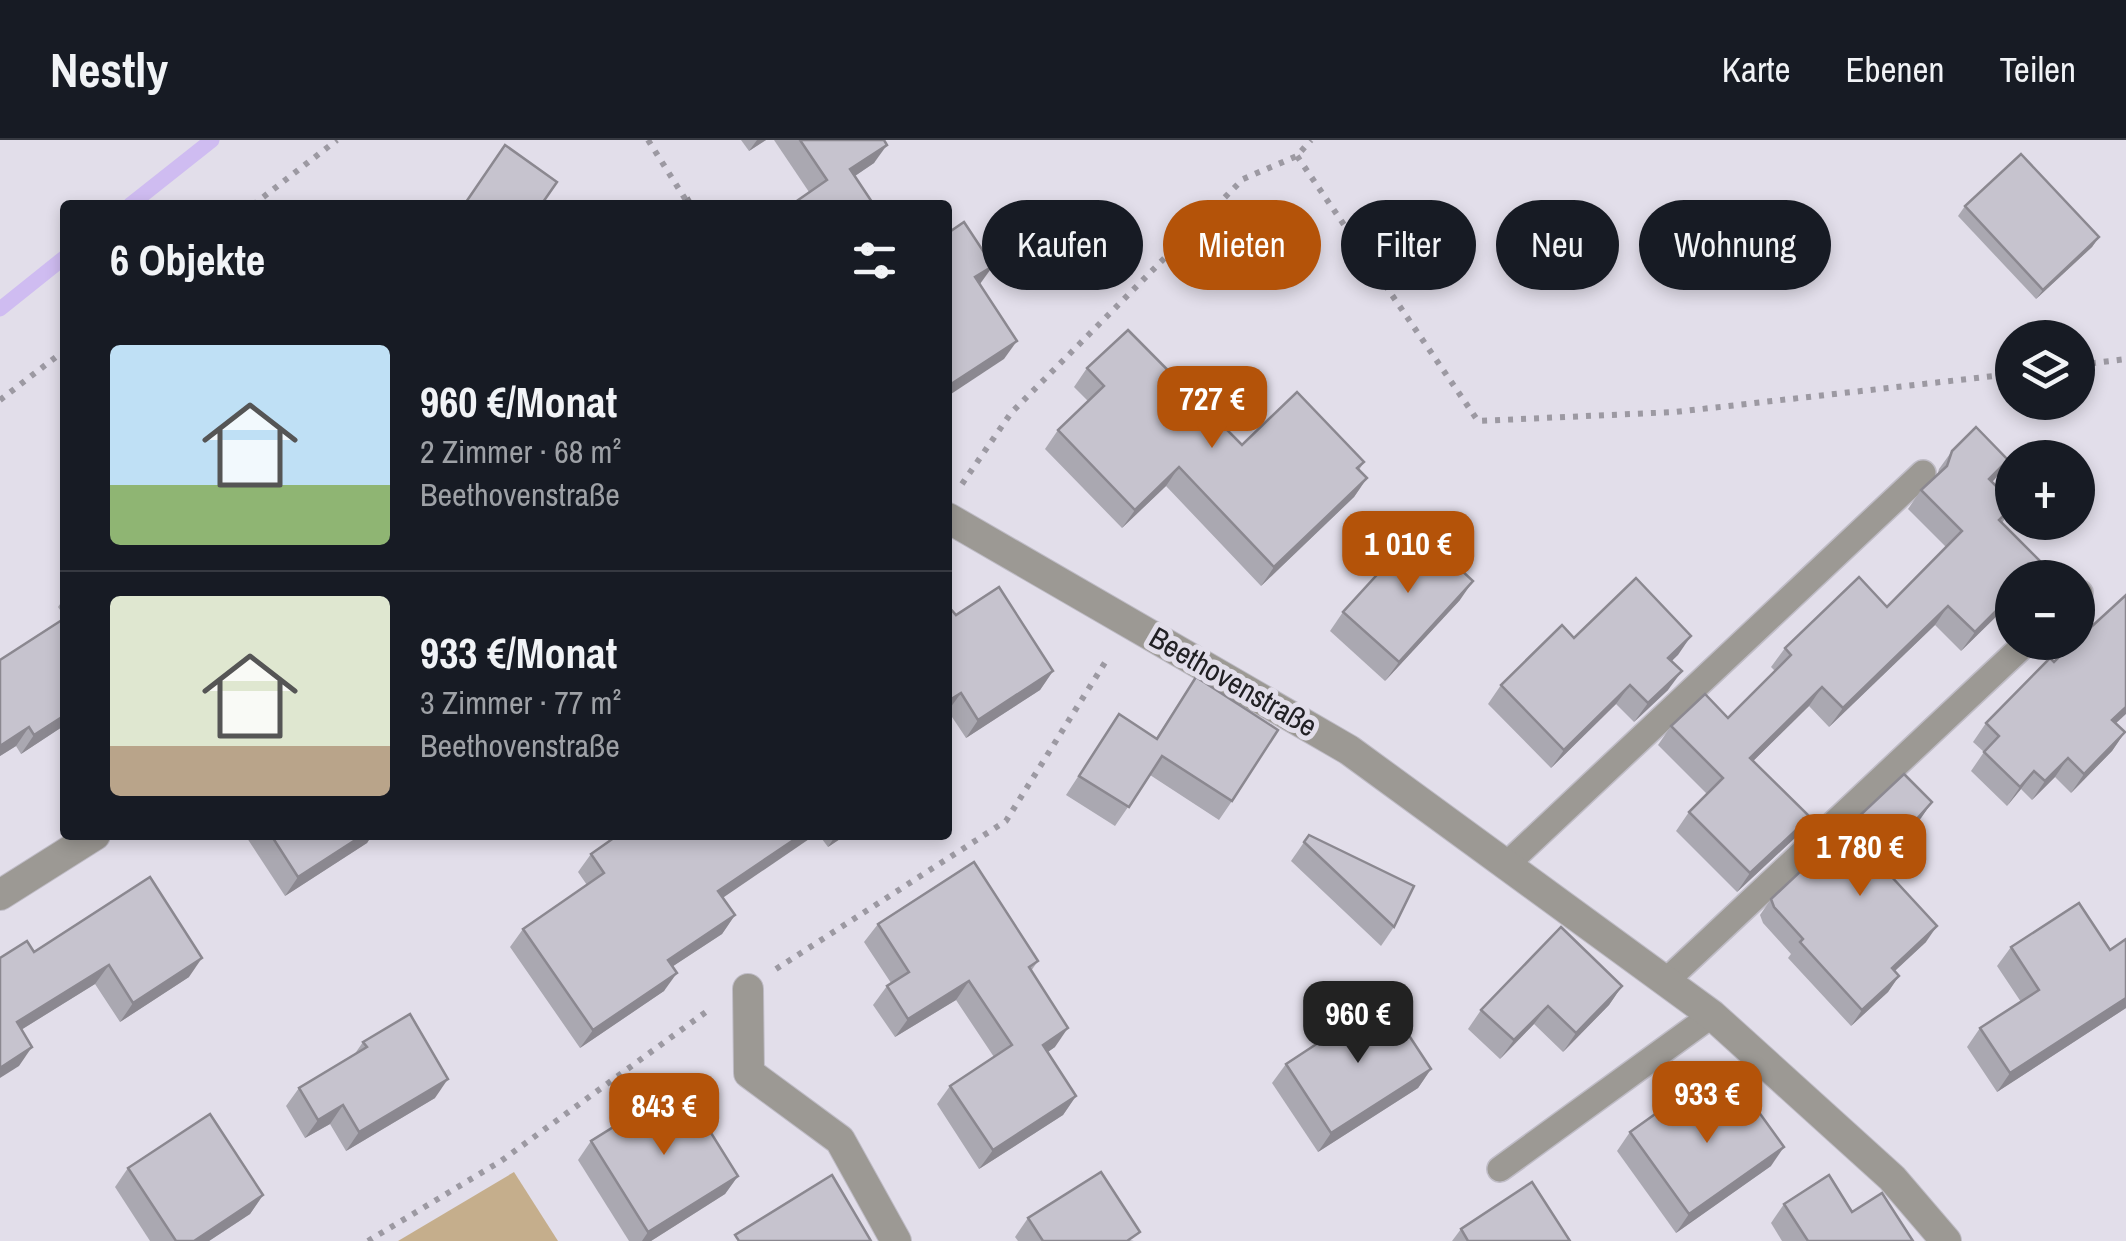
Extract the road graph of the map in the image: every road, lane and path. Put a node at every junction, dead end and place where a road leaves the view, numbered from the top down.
1 (337, 140) edge
2 (648, 140) edge
3 (1312, 140) edge
4 (1297, 156) junction
5 (259, 200) edge
6 (686, 200) edge
7 (60, 354) edge
8 (2126, 359) edge
9 (2095, 363) edge
10 (1995, 376) edge
11 (0, 400) edge
12 (1923, 473) dead end
13 (953, 504) edge
14 (2007, 660) edge
15 (87, 840) edge
16 (1505, 866) junction
17 (0, 895) edge
18 (1666, 981) junction
19 (748, 988) dead end
20 (1712, 1015) junction
21 (1500, 1168) dead end
22 (896, 1241) edge
23 (1946, 1241) edge

1 - 5 path
2 - 6 path
3 - 4 path
4 - 10 path
4 - 13 path
7 - 11 path
8 - 9 path
12 - 16 lane
13 - 16 street, Beethovenstraße
14 - 18 lane
15 - 17 street
16 - 18 street, Beethovenstraße
18 - 20 street, Beethovenstraße
19 - 22 street
20 - 21 lane
20 - 23 street, Beethovenstraße

